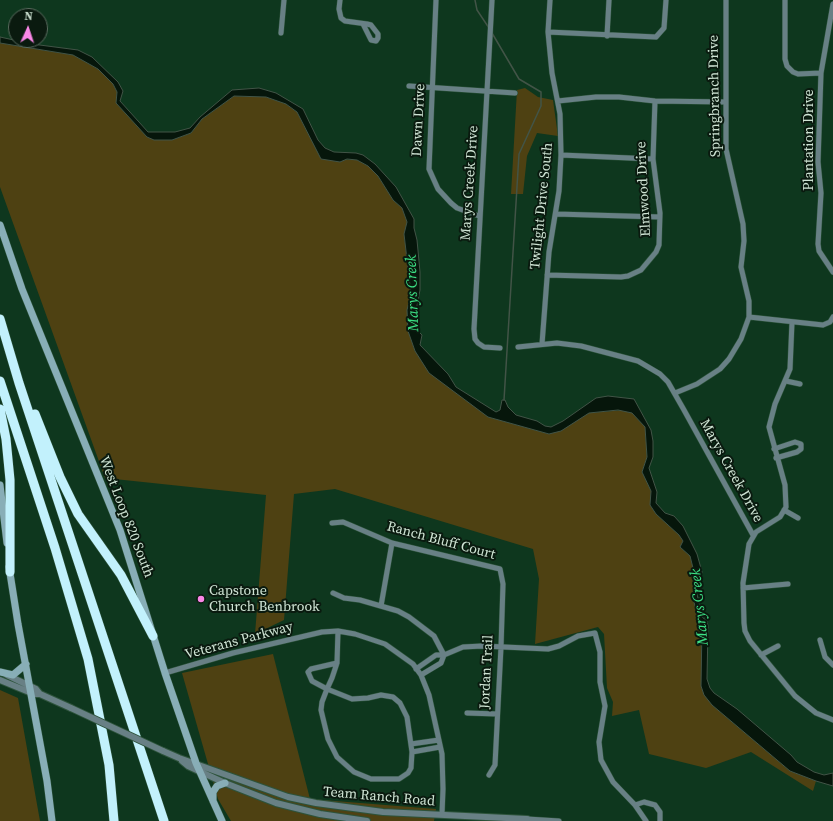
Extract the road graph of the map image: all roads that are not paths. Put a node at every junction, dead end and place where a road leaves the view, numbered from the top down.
1 (284, 0) edge
2 (340, 0) edge
3 (436, 0) edge
4 (492, 0) edge
5 (550, 0) edge
6 (609, 0) edge
7 (666, 0) edge
8 (726, 0) edge
9 (785, 0) edge
10 (833, 4) edge
11 (363, 24) dead end
12 (548, 32) junction
13 (281, 33) dead end
14 (608, 36) junction
15 (821, 73) junction
16 (409, 86) dead end
17 (433, 88) junction
18 (487, 91) junction
19 (515, 93) dead end
20 (558, 101) junction
21 (654, 101) junction
22 (726, 102) junction
23 (562, 155) junction
24 (653, 159) junction
25 (556, 214) junction
26 (479, 216) junction
27 (660, 217) junction
28 (0, 225) edge
29 (833, 272) edge
30 (547, 275) junction
31 (749, 317) junction
32 (0, 319) edge
33 (832, 320) edge
34 (792, 322) junction
35 (542, 344) junction
36 (518, 347) dead end
37 (500, 348) dead end
38 (0, 381) edge
39 (786, 381) junction
40 (19, 383) junction
41 (800, 384) dead end
42 (675, 393) junction
43 (0, 409) edge
44 (774, 449) junction
45 (776, 458) junction
46 (0, 485) edge
47 (784, 510) junction
48 (798, 518) dead end
49 (332, 523) dead end
50 (753, 535) junction
51 (392, 543) junction
52 (500, 569) joint
53 (10, 572) junction
54 (788, 584) dead end
55 (743, 588) junction
56 (333, 593) dead end
57 (381, 606) junction
58 (338, 632) junction
59 (153, 636) junction
60 (820, 640) dead end
61 (778, 646) dead end
62 (502, 647) junction
63 (444, 655) junction
64 (760, 655) junction
65 (337, 663) junction
66 (26, 664) junction
67 (833, 665) edge
68 (416, 669) junction
69 (0, 672) edge
70 (165, 673) junction
71 (421, 675) junction
72 (0, 680) edge
73 (30, 689) junction
74 (327, 689) junction
75 (467, 713) dead end
76 (497, 714) junction
77 (833, 720) edge
78 (439, 740) junction
79 (411, 744) junction
80 (440, 747) junction
81 (412, 752) junction
82 (179, 758) junction
83 (196, 763) junction
84 (199, 771) junction
85 (489, 775) dead end
86 (225, 783) junction
87 (279, 794) junction
88 (276, 803) junction
89 (635, 805) junction
90 (214, 807) junction
91 (362, 810) junction
92 (441, 818) edge
93 (527, 819) joint
94 (52, 821) edge
95 (114, 821) edge
96 (164, 821) edge
97 (222, 821) edge
98 (364, 821) edge
99 (559, 821) edge
100 (646, 821) edge
101 (660, 821) edge

1 - 13 street
2 - 11 street
3 - 17 street, Dawn Drive
4 - 18 street, Marys Creek Drive
5 - 12 street, Twilight Drive South
6 - 14 street
7 - 14 street
8 - 22 street, Springbranch Drive
9 - 15 street
10 - 15 street, Plantation Drive
12 - 14 street
12 - 20 street, Twilight Drive South
15 - 29 street, Plantation Drive
16 - 17 street
17 - 18 street
17 - 26 street, Dawn Drive
18 - 19 street
18 - 26 street, Marys Creek Drive
20 - 21 street
20 - 23 street, Twilight Drive South
21 - 22 street
21 - 24 street, Elmwood Drive
22 - 31 street, Springbranch Drive
23 - 24 street
23 - 25 street, Twilight Drive South
24 - 27 street, Elmwood Drive
25 - 27 street
25 - 30 street, Twilight Drive South
26 - 37 street, Marys Creek Drive
27 - 30 street, Elmwood Drive
28 - 59 main road, West Loop 820 South
30 - 35 street, Twilight Drive South
31 - 34 street
31 - 42 street, Springbranch Drive
32 - 40 highway
33 - 34 street
34 - 39 street
35 - 36 street, Marys Creek Drive
35 - 42 street, Marys Creek Drive
38 - 95 highway
39 - 41 street
39 - 44 street
40 - 59 highway
40 - 96 highway
42 - 50 street, Marys Creek Drive
43 - 53 highway
44 - 45 street
44 - 45 street
45 - 47 street
46 - 53 main road
47 - 48 street
47 - 50 street
49 - 51 street, Ranch Bluff Court
50 - 55 street, Marys Creek Drive
51 - 52 street, Ranch Bluff Court
51 - 57 street
52 - 62 street, Jordan Trail
53 - 66 main road
54 - 55 street
55 - 64 street, Marys Creek Drive
56 - 57 street
57 - 63 street
58 - 65 street
58 - 68 street, Veterans Parkway
58 - 70 street, Veterans Parkway
59 - 70 main road, West Loop 820 South
60 - 67 street
61 - 64 street
62 - 63 street
62 - 76 street, Jordan Trail
62 - 89 street
63 - 68 street
63 - 71 street
64 - 77 street, Marys Creek Drive
65 - 74 street
65 - 74 street
66 - 69 main road
66 - 73 main road
68 - 71 street, Veterans Parkway
69 - 73 street, Team Ranch Road
70 - 83 main road, West Loop 820 South
71 - 78 street, Veterans Parkway
72 - 73 street, Team Ranch Road
73 - 82 street, Team Ranch Road, bridge
73 - 94 main road
74 - 79 street
74 - 81 street
75 - 76 street
76 - 85 street, Jordan Trail
78 - 79 street
78 - 80 street, Veterans Parkway
79 - 81 street
80 - 81 street
80 - 92 street, Veterans Parkway
82 - 83 street, Team Ranch Road
82 - 84 street, Team Ranch Road
83 - 84 main road, West Loop 820 South
83 - 87 street, Team Ranch Road
84 - 86 street, Team Ranch Road
84 - 90 main road, West Loop 820 South
86 - 88 street, Team Ranch Road
86 - 90 main road
87 - 88 street
87 - 91 street, Team Ranch Road
88 - 98 street, Team Ranch Road
89 - 100 street
89 - 101 street
90 - 97 main road, West Loop 820 South
91 - 92 street, Team Ranch Road
91 - 98 street
92 - 93 street, Team Ranch Road
93 - 99 street, Team Ranch Road

